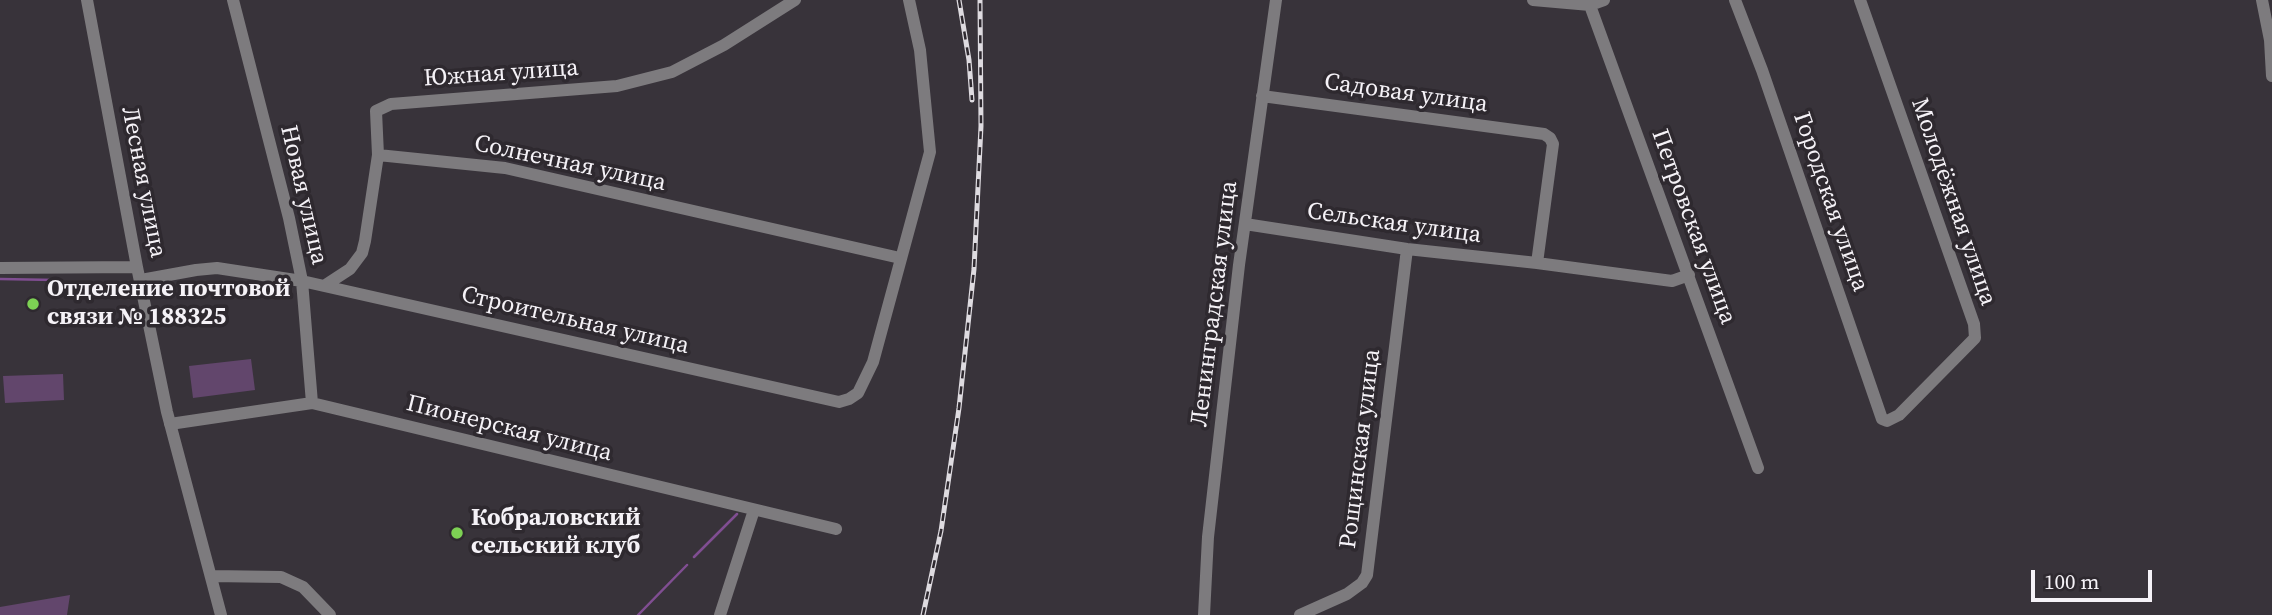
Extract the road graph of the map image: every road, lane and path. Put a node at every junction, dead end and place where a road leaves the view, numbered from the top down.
1 (88, 0) edge
2 (233, 0) edge
3 (795, 0) edge
4 (909, 0) edge
5 (1276, 0) edge
6 (1533, 0) edge
7 (1604, 0) edge
8 (1735, 0) edge
9 (1860, 0) edge
10 (2262, 0) edge
11 (1589, 3) edge
12 (2272, 76) edge
13 (1262, 96) junction
14 (377, 155) junction
15 (1245, 224) junction
16 (1407, 249) junction
17 (900, 258) junction
18 (1537, 262) junction
19 (0, 268) edge
20 (139, 273) junction
21 (1689, 275) junction
22 (302, 281) junction
23 (324, 286) junction
24 (312, 403) junction
25 (1882, 419) joint
26 (170, 424) junction
27 (1758, 468) dead end
28 (754, 510) junction
29 (836, 529) dead end
30 (211, 576) junction
31 (221, 615) edge
32 (330, 615) edge
33 (720, 615) edge
34 (1204, 615) edge
35 (1300, 615) edge

1 - 20 street, Лесная улица
2 - 22 street, Новая улица
3 - 14 street, Южная улица
4 - 17 street
5 - 13 street, Ленинградская улица
6 - 11 street
7 - 11 street
8 - 25 street, Городская улица
9 - 25 street, Молодёжная улица
10 - 12 street
11 - 21 street, Петровская улица
13 - 15 street, Ленинградская улица
13 - 18 street, Садовая улица
14 - 17 street, Солнечная улица
14 - 23 street
15 - 16 street, Сельская улица
15 - 34 street, Ленинградская улица
16 - 18 street, Сельская улица
16 - 35 street, Рощинская улица
17 - 23 street, Строительная улица
18 - 21 street, Сельская улица
19 - 20 street, Строительная улица
20 - 22 street, Строительная улица
20 - 26 street, Лесная улица
21 - 27 street, Петровская улица
22 - 23 street, Строительная улица
22 - 24 street, Новая улица
24 - 26 street, Пионерская улица
24 - 28 street, Пионерская улица
26 - 30 street, Лесная улица
28 - 29 street, Пионерская улица
28 - 33 street
30 - 31 street, Лесная улица
30 - 32 street

